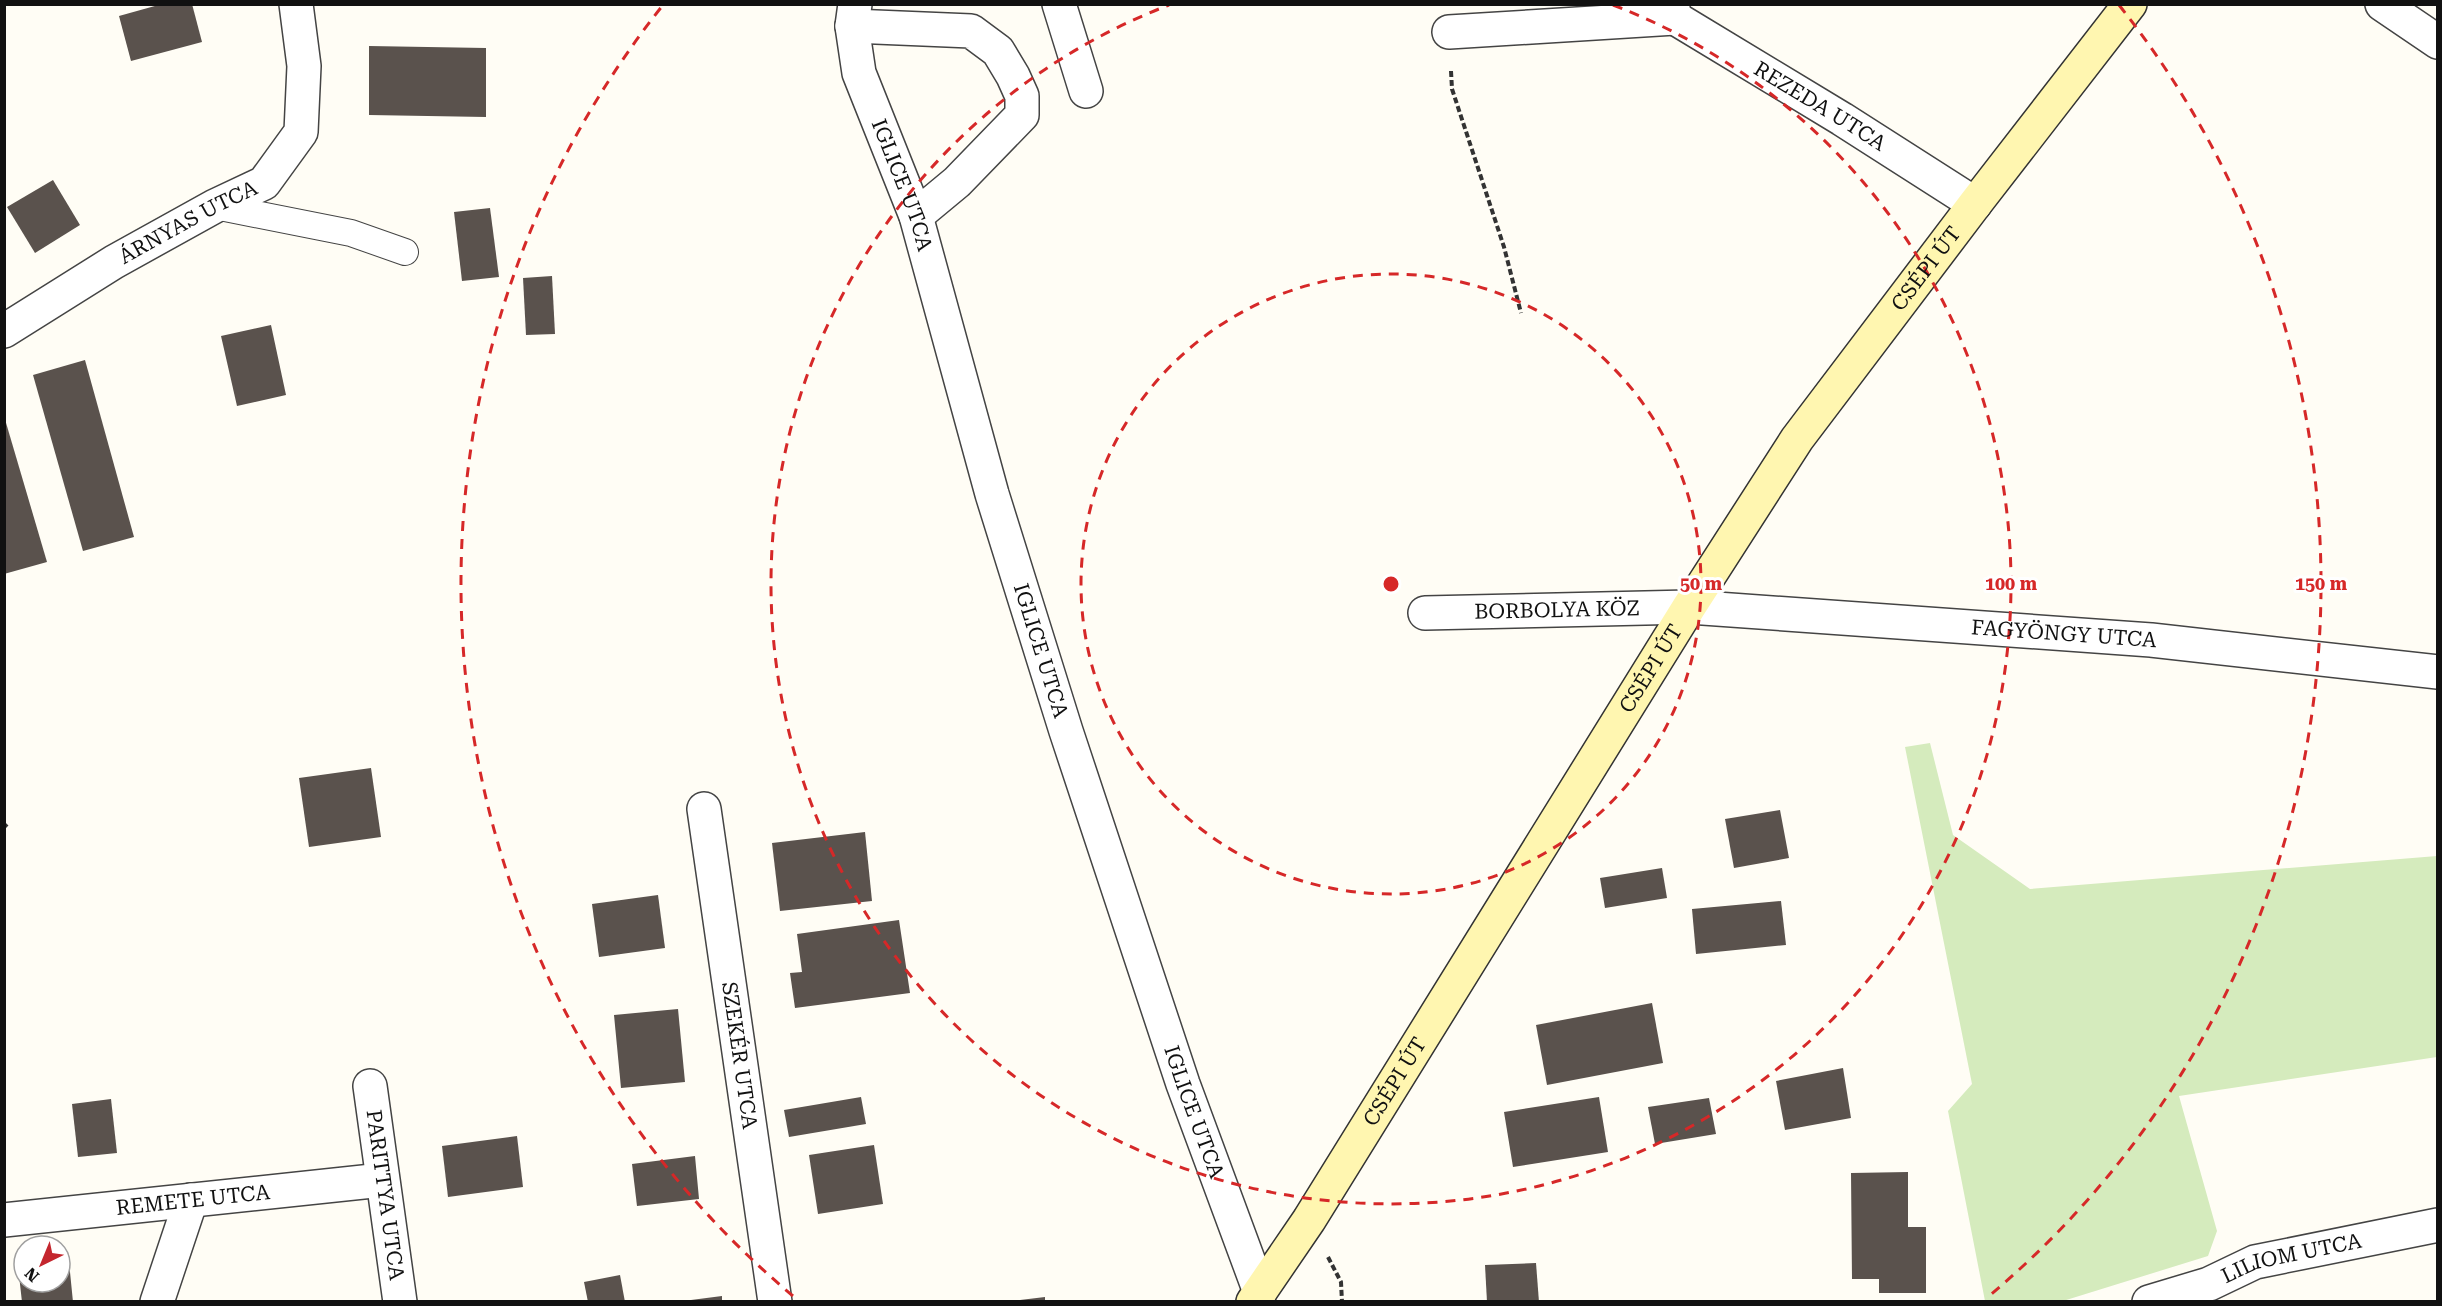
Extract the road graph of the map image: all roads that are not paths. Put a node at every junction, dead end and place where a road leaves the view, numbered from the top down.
1 (296, 4) edge
2 (1059, 4) edge
3 (2130, 4) edge
4 (2382, 4) edge
5 (1674, 11) edge
6 (854, 15) edge
7 (1449, 32) road end
8 (2438, 42) edge
9 (1086, 91) dead end
10 (1975, 204) junction
11 (215, 206) junction
12 (916, 216) junction
13 (405, 252) dead end
14 (4, 331) edge
15 (1689, 607) junction
16 (1425, 613) dead end
17 (2438, 672) edge
18 (704, 809) dead end
19 (370, 1086) dead end
20 (382, 1180) junction
21 (191, 1200) junction
22 (4, 1220) edge
23 (2438, 1225) edge
24 (1256, 1297) edge
25 (157, 1302) edge
26 (400, 1302) edge
27 (775, 1302) edge
28 (2149, 1302) edge

1 - 11 street, ÁRNYAS UTCA
2 - 9 street
3 - 10 street, CSÉPI ÚT
4 - 8 street
5 - 7 street
5 - 10 street, REZEDA UTCA
6 - 12 street, IGLICE UTCA
6 - 12 street
10 - 15 street, CSÉPI ÚT
11 - 13 lane
11 - 14 street, ÁRNYAS UTCA
12 - 24 street, IGLICE UTCA
15 - 16 street, BORBOLYA KÖZ
15 - 17 street, FAGYÖNGY UTCA
15 - 24 street, CSÉPI ÚT
18 - 27 street, SZEKÉR UTCA
19 - 20 street, PARITTYA UTCA
20 - 21 street, REMETE UTCA
20 - 26 street, PARITTYA UTCA
21 - 22 street, REMETE UTCA
21 - 25 street
23 - 28 street, LILIOM UTCA

